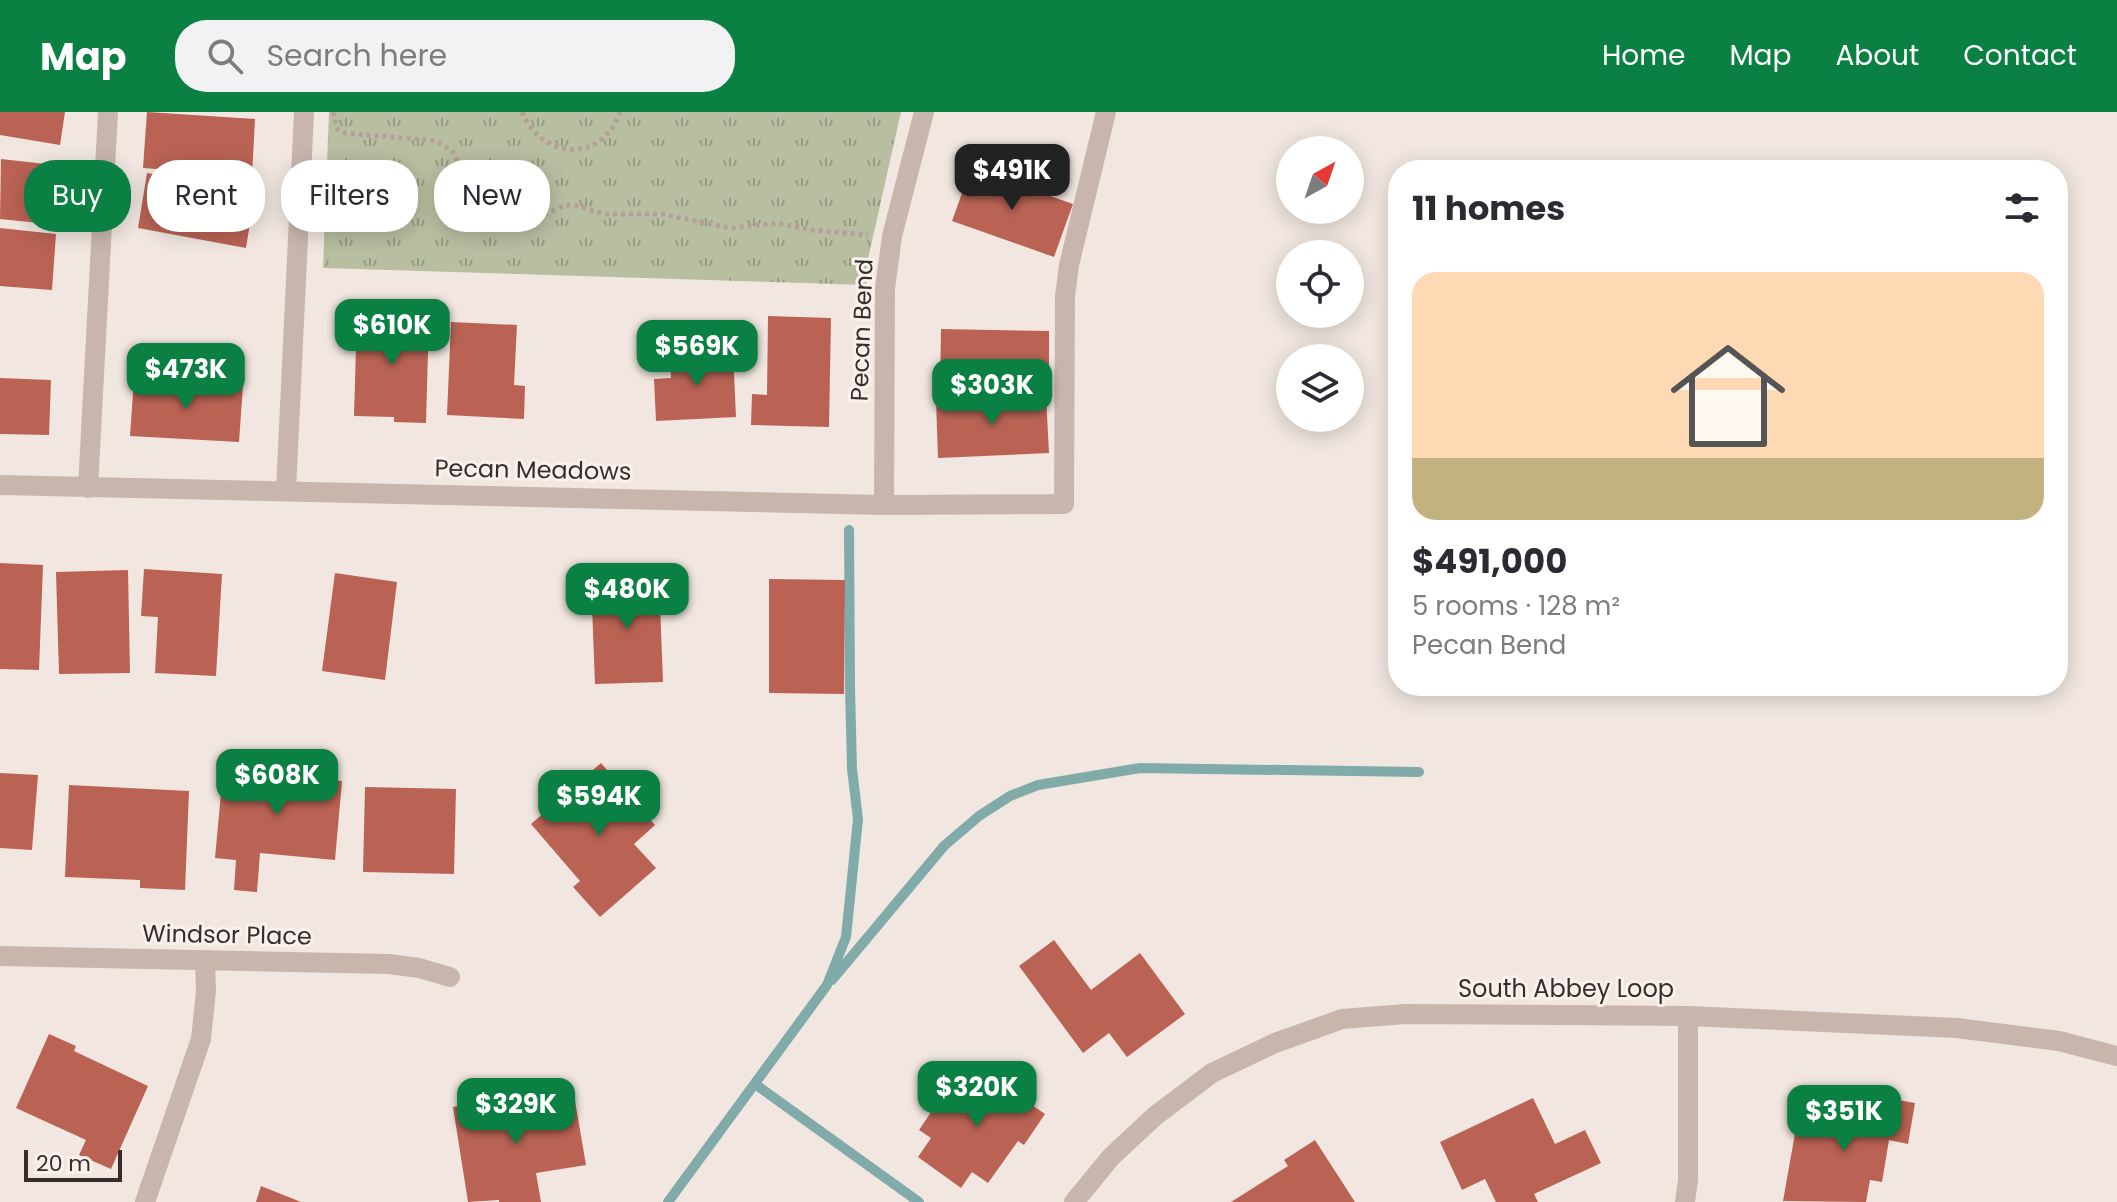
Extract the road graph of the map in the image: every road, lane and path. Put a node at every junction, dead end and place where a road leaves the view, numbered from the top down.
1 (108, 112) edge
2 (304, 112) edge
3 (333, 112) edge
4 (522, 112) edge
5 (620, 112) edge
6 (924, 112) edge
7 (1106, 112) edge
8 (868, 235) dead end
9 (0, 485) edge
10 (88, 488) junction
11 (286, 490) junction
12 (884, 505) junction
13 (0, 956) edge
14 (205, 961) junction
15 (450, 977) dead end
16 (1688, 1016) junction
17 (2117, 1056) edge
18 (145, 1202) edge
19 (1074, 1202) edge
20 (1685, 1202) edge

1 - 10 street
2 - 11 street
3 - 8 path
4 - 5 path
6 - 12 street, Pecan Bend
7 - 12 street, Pecan Meadows
9 - 10 street, Pecan Meadows
10 - 11 street, Pecan Meadows
11 - 12 street, Pecan Meadows
13 - 14 street, Windsor Place
14 - 15 street, Windsor Place
14 - 18 street
16 - 17 street, South Abbey Loop
16 - 19 street, South Abbey Loop
16 - 20 street

